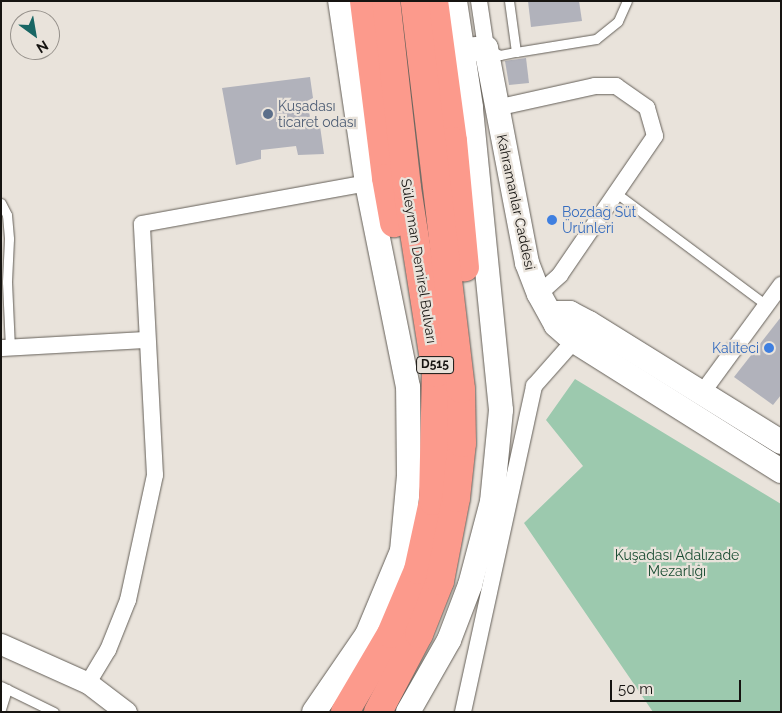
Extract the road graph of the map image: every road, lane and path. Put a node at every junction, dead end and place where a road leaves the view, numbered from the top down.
1 (340, 1) edge
2 (364, 1) edge
3 (386, 1) edge
4 (415, 1) edge
5 (434, 1) edge
6 (455, 1) edge
7 (479, 1) edge
8 (509, 1) edge
9 (627, 1) edge
10 (474, 49) junction
11 (516, 52) junction
12 (496, 108) junction
13 (367, 183) junction
14 (616, 193) junction
15 (1, 202) edge
16 (781, 286) edge
17 (545, 304) junction
18 (766, 305) junction
19 (578, 335) junction
20 (146, 340) junction
21 (6, 348) edge
22 (702, 393) junction
23 (781, 442) edge
24 (781, 471) edge
25 (433, 501) junction
26 (440, 581) junction
27 (1, 644) edge
28 (88, 683) junction
29 (4, 687) edge
30 (1, 708) edge
31 (54, 712) edge
32 (126, 712) edge
33 (314, 712) edge
34 (345, 712) edge
35 (378, 712) edge
36 (408, 712) edge
37 (463, 712) edge

1 - 13 main road
2 - 25 highway
3 - 25 highway, Süleyman Demirel Bulvarı / D515
4 - 26 highway, Süleyman Demirel Bulvarı / D515
5 - 26 highway
6 - 10 main road
7 - 10 street, Kahramanlar Caddesi
8 - 11 lane
9 - 11 lane
10 - 11 lane
10 - 12 main road, Kahramanlar Caddesi
10 - 36 main road
12 - 14 street
12 - 17 main road, Kahramanlar Caddesi
13 - 20 street
13 - 33 main road
14 - 17 street
14 - 18 lane
15 - 21 lane
16 - 18 street
17 - 19 main road, Kahramanlar Caddesi
18 - 22 street
19 - 22 main road
19 - 24 main road
19 - 37 street
20 - 21 street
20 - 28 street
22 - 23 main road
25 - 34 highway, Süleyman Demirel Bulvarı / D515
26 - 35 highway, Süleyman Demirel Bulvarı / D515
27 - 28 street
28 - 32 street
29 - 30 lane
29 - 31 lane

